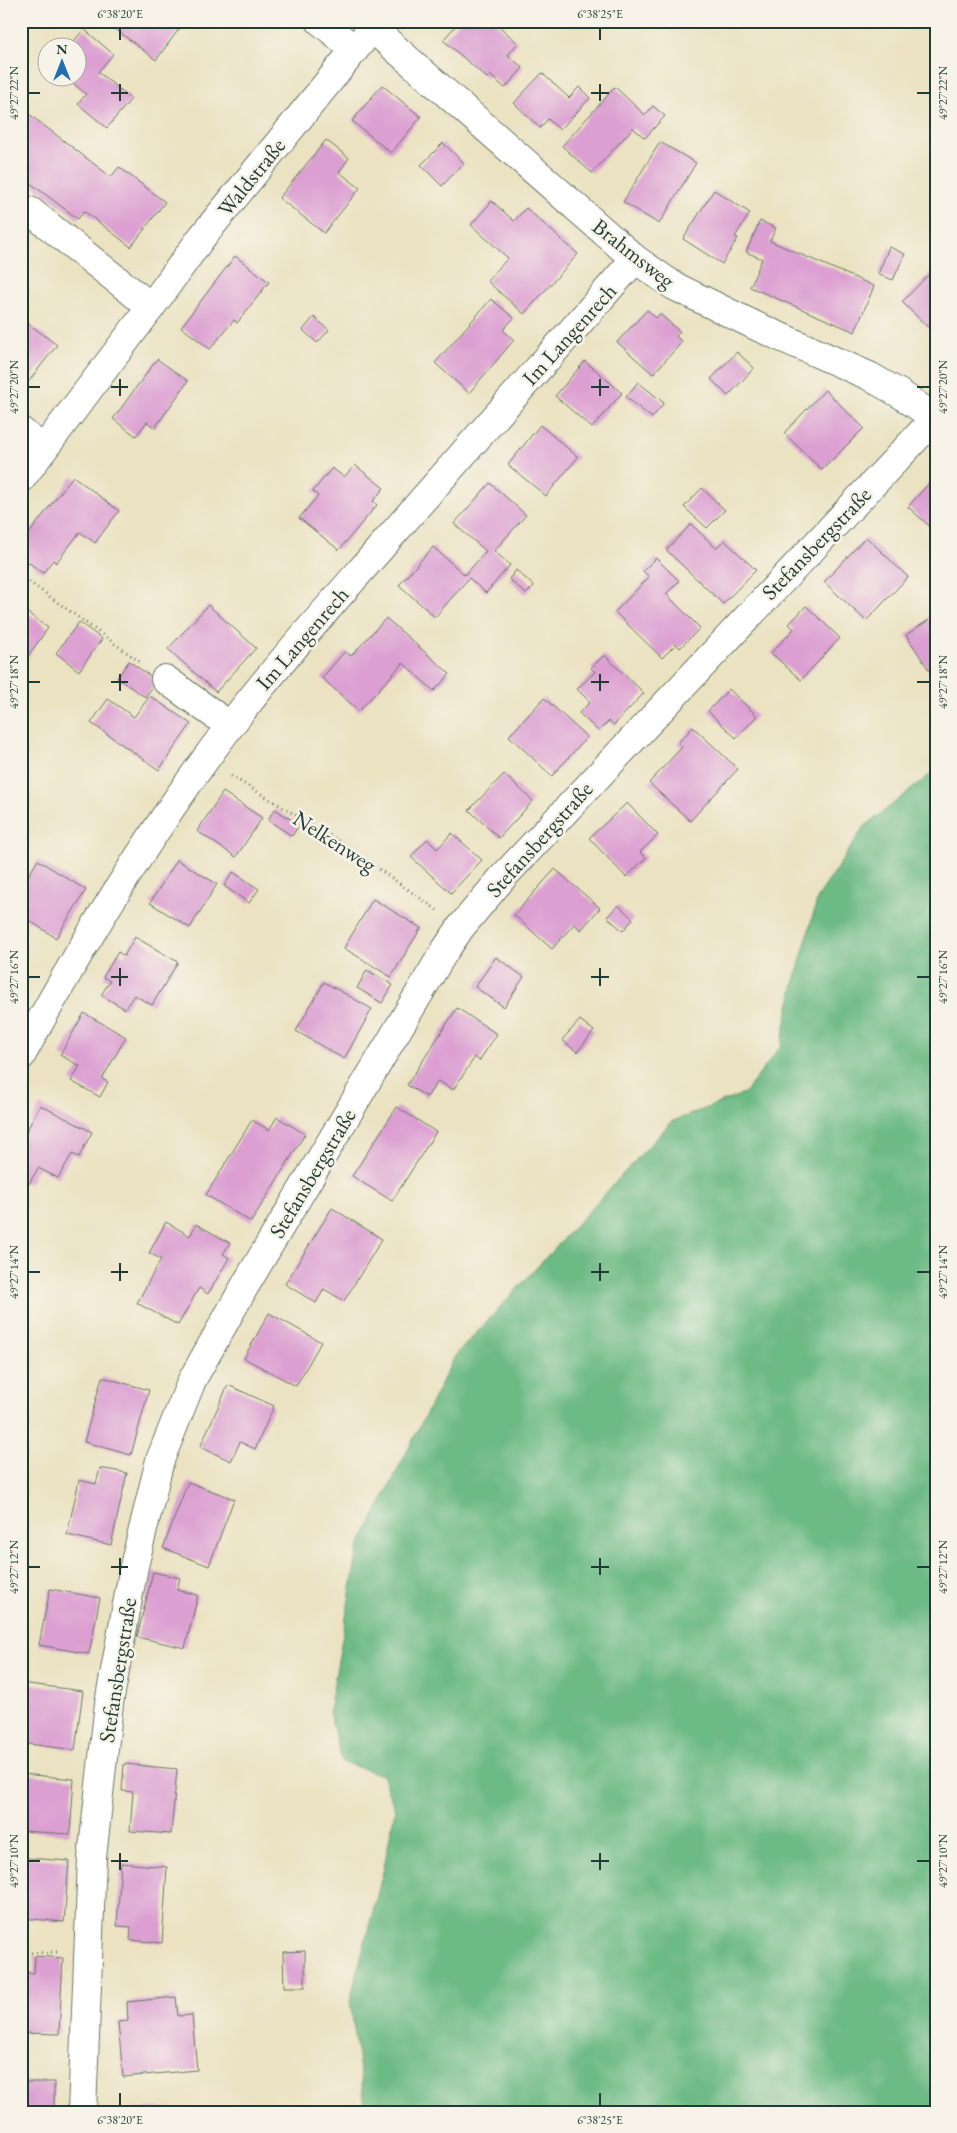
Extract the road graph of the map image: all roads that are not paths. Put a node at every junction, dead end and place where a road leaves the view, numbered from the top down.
1 (320, 21) edge
2 (375, 25) edge
3 (354, 49) junction
4 (30, 211) dead end
5 (635, 259) junction
6 (151, 307) junction
7 (935, 418) edge
8 (21, 431) edge
9 (44, 449) junction
10 (21, 479) edge
11 (164, 679) road end
12 (230, 726) junction
13 (21, 1056) edge
14 (82, 2112) edge

1 - 3 street
2 - 3 street, Waldstraße
2 - 5 street, Brahmsweg
3 - 6 street, Waldstraße
4 - 6 street
5 - 7 street, Brahmsweg
5 - 12 street, Im Langenrech
6 - 9 street, Waldstraße
7 - 14 street, Stefansbergstraße
8 - 9 street
9 - 10 street, Waldstraße
11 - 12 street
12 - 13 street, Im Langenrech

